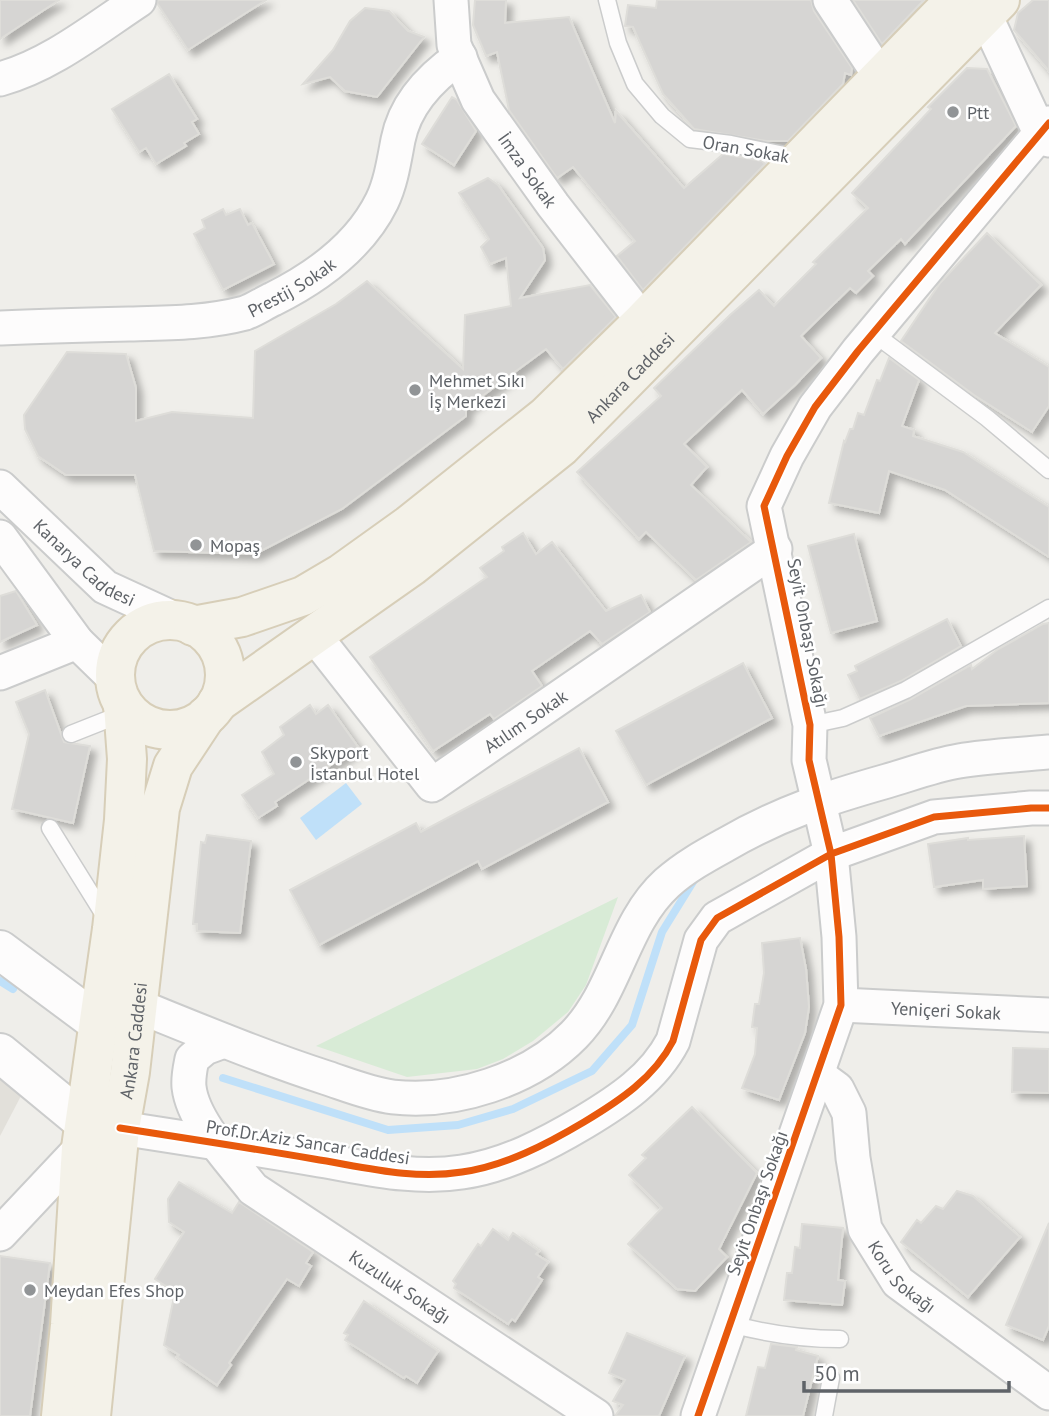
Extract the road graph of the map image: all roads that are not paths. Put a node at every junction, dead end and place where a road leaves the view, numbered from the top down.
1 (139, 0) edge
2 (451, 0) edge
3 (607, 0) edge
4 (830, 0) edge
5 (980, 5) edge
6 (460, 57) junction
7 (880, 76) junction
8 (0, 79) edge
9 (1046, 133) edge
10 (801, 159) junction
11 (643, 321) junction
12 (0, 327) edge
13 (873, 333) junction
14 (1049, 470) edge
15 (0, 487) edge
16 (0, 537) edge
17 (775, 549) junction
18 (1049, 608) edge
19 (187, 624) junction
20 (314, 635) junction
21 (77, 642) junction
22 (0, 673) edge
23 (121, 699) junction
24 (212, 710) junction
25 (810, 725) junction
26 (71, 733) dead end
27 (1049, 751) edge
28 (946, 764) junction
29 (819, 800) junction
30 (1049, 808) edge
31 (943, 815) junction
32 (50, 828) dead end
33 (831, 854) junction
34 (113, 929) junction
35 (0, 950) edge
36 (841, 1005) junction
37 (138, 1006) junction
38 (1049, 1015) edge
39 (98, 1023) junction
40 (224, 1041) junction
41 (0, 1053) edge
42 (818, 1075) junction
43 (95, 1133) junction
44 (216, 1143) junction
45 (0, 1234) edge
46 (731, 1324) junction
47 (840, 1339) dead end
48 (831, 1378) dead end
49 (1049, 1393) edge
50 (61, 1416) edge
51 (91, 1416) edge
52 (596, 1416) edge
53 (698, 1416) edge
54 (824, 1416) edge

1 - 8 street
2 - 6 street, İmza Sokak
3 - 10 lane, Oran Sokak
4 - 7 street
5 - 7 main road, Ankara Caddesi
5 - 9 street
5 - 20 main road, Ankara Caddesi
6 - 11 street, İmza Sokak
6 - 12 street, Prestij Sokak
7 - 10 main road, Ankara Caddesi
9 - 13 street, Seyit Onbaşı Sokağı
10 - 11 main road, Ankara Caddesi
11 - 19 main road, Ankara Caddesi
13 - 14 lane
13 - 17 street, Seyit Onbaşı Sokağı
15 - 19 street, Kanarya Caddesi
16 - 21 street
17 - 20 street, Atılım Sokak
17 - 25 street, Seyit Onbaşı Sokağı
18 - 25 lane
19 - 23 main road
19 - 24 main road
20 - 24 main road, Ankara Caddesi
21 - 22 street
21 - 23 street
23 - 24 main road
23 - 26 lane
23 - 34 main road, Ankara Caddesi
24 - 37 main road, Ankara Caddesi
25 - 29 street, Seyit Onbaşı Sokağı
27 - 28 street
28 - 29 street
28 - 31 street
29 - 33 street, Seyit Onbaşı Sokağı
29 - 40 street
30 - 31 street, Prof.Dr.Aziz Sancar Caddesi
31 - 33 street, Prof.Dr.Aziz Sancar Caddesi
32 - 34 lane
33 - 36 street, Seyit Onbaşı Sokağı
33 - 44 street, Prof.Dr.Aziz Sancar Caddesi
34 - 39 main road, Ankara Caddesi
35 - 39 street
36 - 38 street, Yeniçeri Sokak
36 - 42 street, Seyit Onbaşı Sokağı
37 - 40 street
37 - 43 main road, Ankara Caddesi
39 - 43 main road, Ankara Caddesi
40 - 44 street, Kuzuluk Sokağı
41 - 43 street
42 - 46 street, Seyit Onbaşı Sokağı
42 - 49 street, Koru Sokağı
43 - 44 street, Prof.Dr.Aziz Sancar Caddesi
43 - 45 street
43 - 50 main road, Ankara Caddesi
43 - 51 main road, Ankara Caddesi
44 - 52 street, Kuzuluk Sokağı
46 - 47 lane
46 - 53 street, Seyit Onbaşı Sokağı
48 - 54 lane

